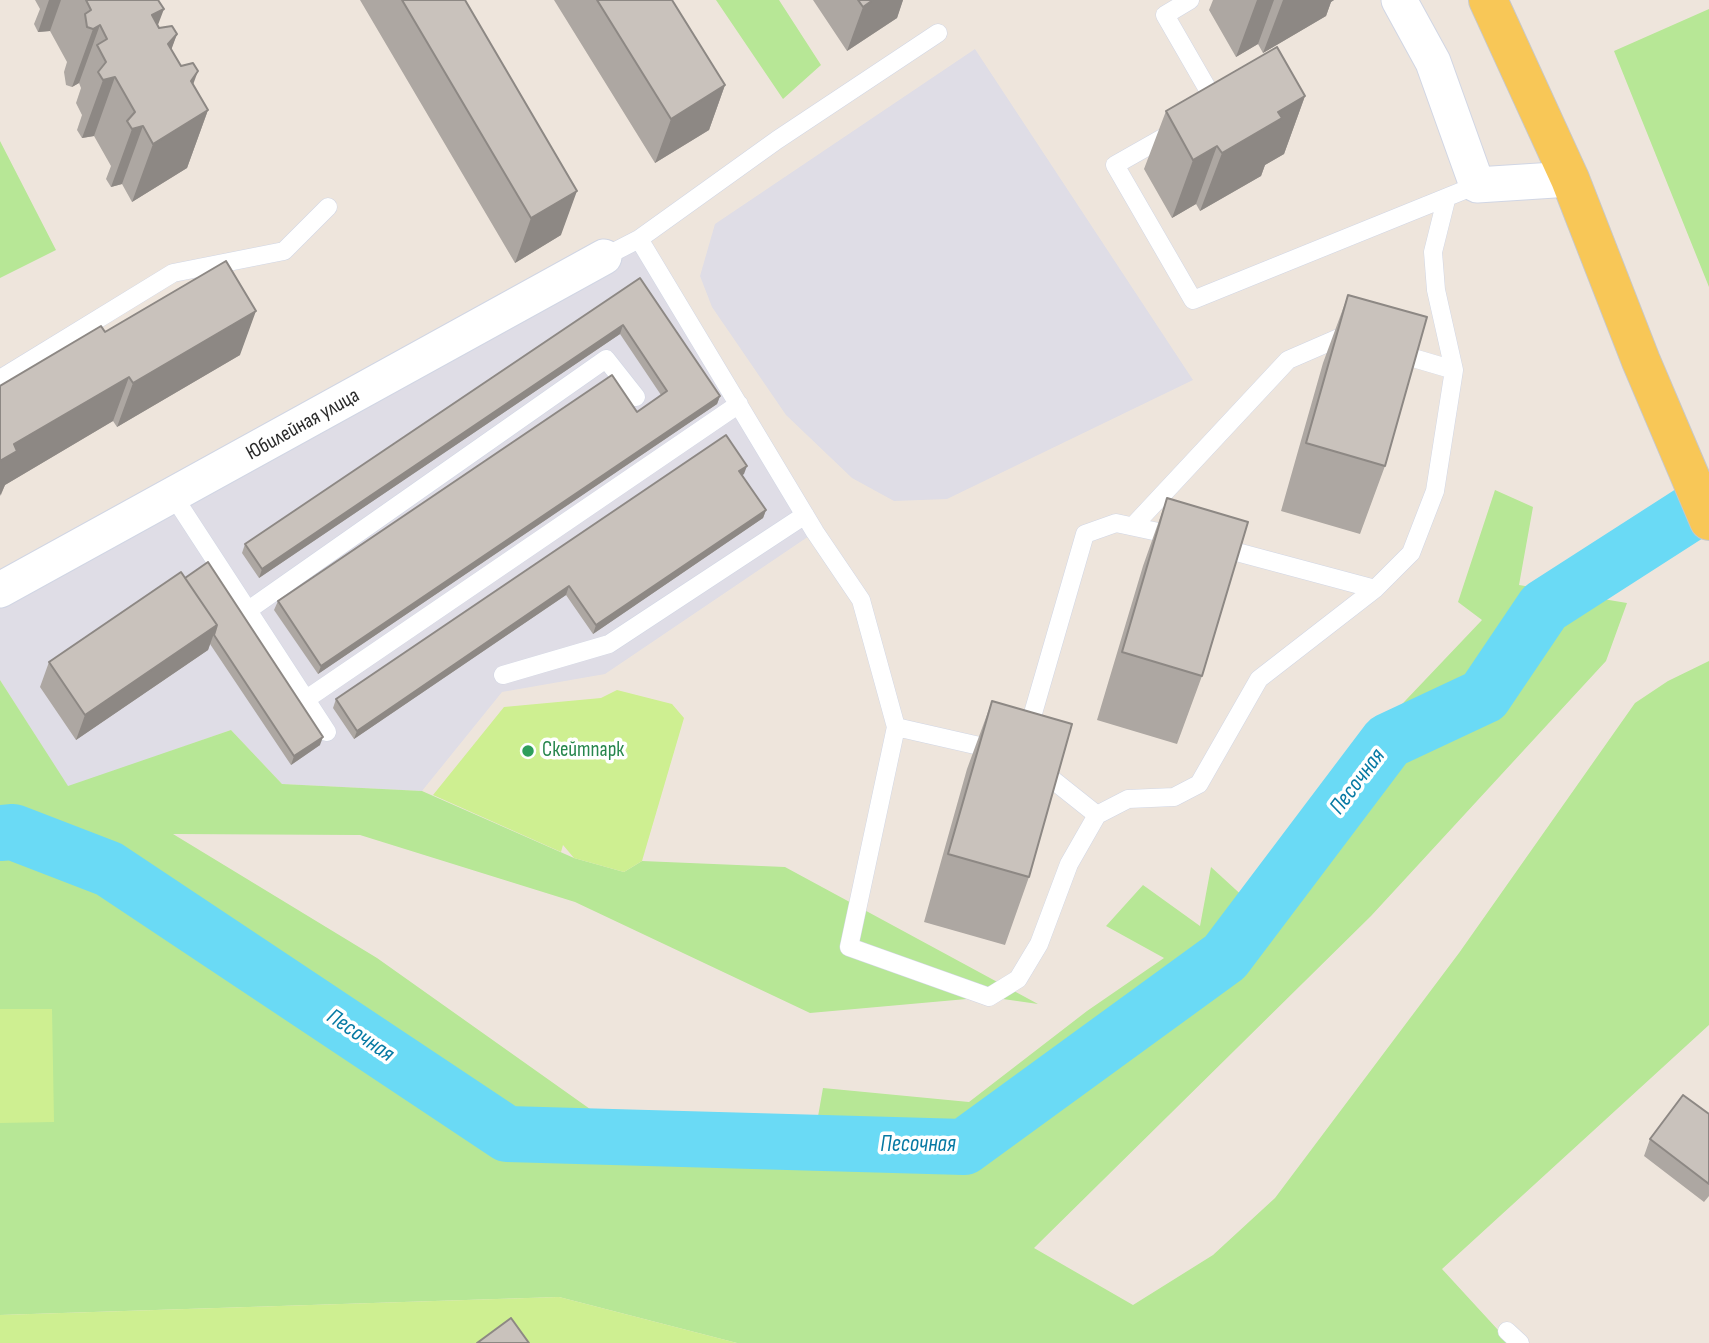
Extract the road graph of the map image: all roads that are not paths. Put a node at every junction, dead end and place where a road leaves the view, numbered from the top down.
1 (1190, 0) edge
2 (1399, 0) edge
3 (1488, 0) edge
4 (939, 33) dead end
5 (1570, 179) junction
6 (1477, 185) junction
7 (1446, 200) junction
8 (328, 207) dead end
9 (639, 239) junction
10 (604, 257) joint
11 (1454, 370) junction
12 (0, 379) edge
13 (636, 397) dead end
14 (739, 404) junction
15 (174, 496) junction
16 (805, 515) junction
17 (1709, 521) edge
18 (1135, 524) junction
19 (1375, 589) junction
20 (0, 590) edge
21 (247, 611) junction
22 (503, 675) dead end
23 (305, 700) junction
24 (896, 727) junction
25 (327, 733) dead end
26 (1009, 752) edge
27 (1097, 815) junction

1 - 7 lane
2 - 6 street
3 - 5 main road
4 - 9 lane
5 - 6 street
5 - 17 main road
6 - 7 lane
7 - 11 lane
8 - 12 lane
9 - 10 lane
9 - 14 lane
10 - 15 street, Юбилейная улица
11 - 18 lane
11 - 19 lane
13 - 21 lane
14 - 16 lane
14 - 23 lane
15 - 20 street, Юбилейная улица
15 - 21 lane
16 - 22 lane
16 - 24 lane
18 - 19 lane
18 - 27 lane
19 - 27 lane
21 - 23 lane
23 - 25 lane
24 - 26 lane
24 - 27 lane

